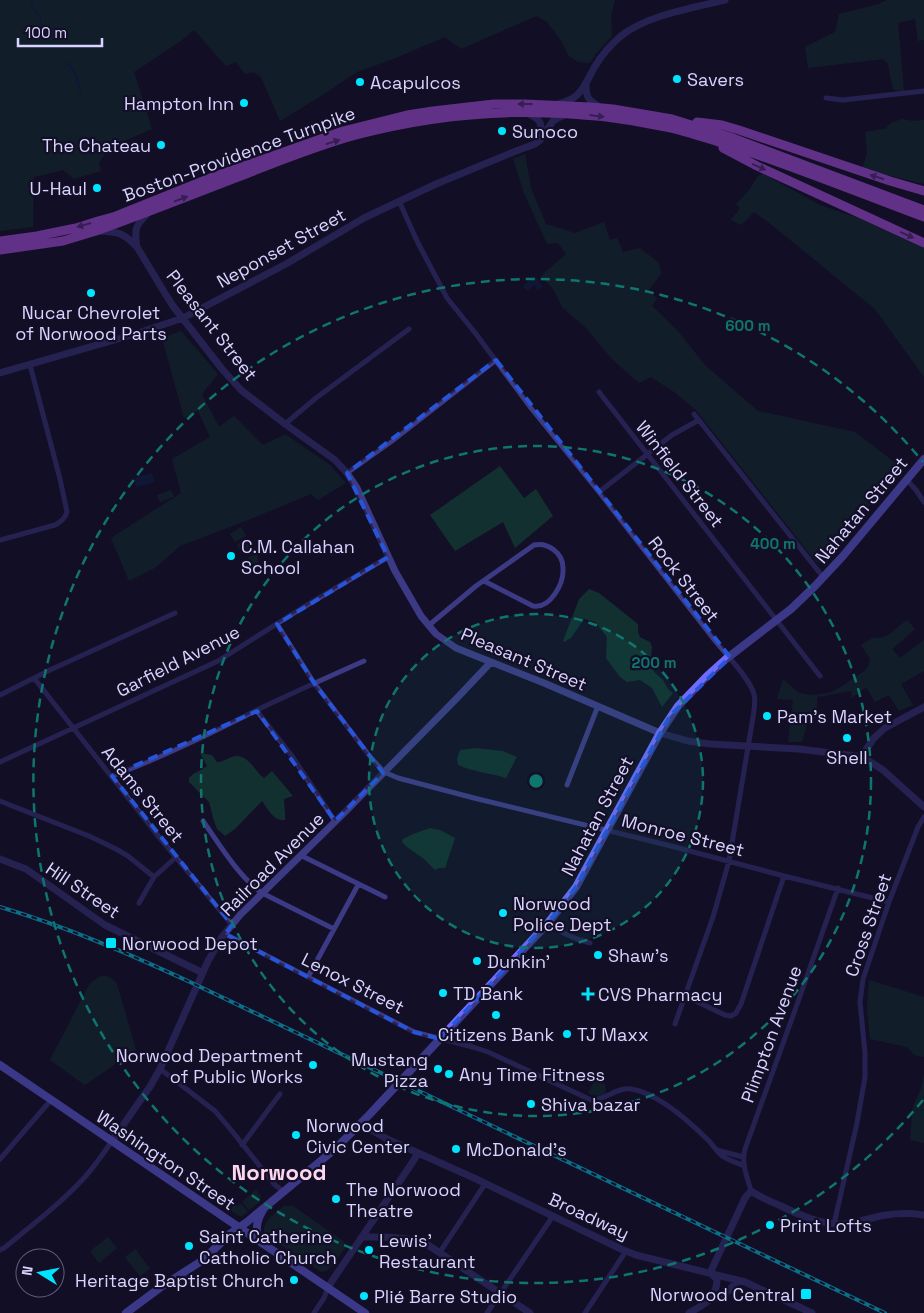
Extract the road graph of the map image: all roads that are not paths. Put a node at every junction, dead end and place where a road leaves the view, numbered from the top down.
1 (725, 0) edge
2 (586, 84) junction
3 (924, 91) edge
4 (826, 98) dead end
5 (553, 105) junction
6 (602, 108) junction
7 (525, 112) junction
8 (569, 113) junction
9 (672, 119) junction
10 (700, 137) junction
11 (540, 140) junction
12 (924, 191) edge
13 (399, 201) junction
14 (924, 210) edge
15 (150, 211) junction
16 (924, 216) edge
17 (96, 231) junction
18 (0, 241) edge
19 (924, 243) edge
20 (137, 247) junction
21 (0, 250) edge
22 (184, 318) junction
23 (409, 329) dead end
24 (496, 360) junction
25 (30, 364) junction
26 (0, 373) edge
27 (599, 392) dead end
28 (694, 414) dead end
29 (699, 420) junction
30 (285, 424) junction
31 (648, 454) junction
32 (924, 459) edge
33 (347, 473) junction
34 (906, 480) junction
35 (599, 492) junction
36 (924, 502) edge
37 (0, 540) edge
38 (388, 557) junction
39 (823, 577) junction
40 (484, 581) junction
41 (175, 613) dead end
42 (776, 620) junction
43 (277, 624) junction
44 (428, 626) junction
45 (730, 657) junction
46 (364, 661) dead end
47 (491, 662) junction
48 (820, 676) dead end
49 (34, 678) junction
50 (314, 683) junction
51 (0, 695) edge
52 (598, 706) junction
53 (924, 707) edge
54 (256, 711) junction
55 (73, 728) junction
56 (660, 732) junction
57 (748, 746) junction
58 (861, 757) junction
59 (0, 762) edge
60 (384, 772) junction
61 (112, 776) junction
62 (567, 785) dead end
63 (0, 801) edge
64 (924, 806) edge
65 (924, 817) edge
66 (203, 821) dead end
67 (334, 821) junction
68 (607, 830) junction
69 (300, 855) junction
70 (176, 857) junction
71 (0, 859) edge
72 (729, 861) junction
73 (784, 876) junction
74 (154, 877) junction
75 (358, 885) junction
76 (838, 888) junction
77 (262, 893) junction
78 (384, 898) dead end
79 (889, 902) junction
80 (139, 903) dead end
81 (548, 923) junction
82 (232, 925) junction
83 (334, 929) junction
84 (225, 934) junction
85 (590, 943) dead end
86 (203, 973) junction
87 (308, 977) junction
88 (685, 996) junction
89 (454, 1024) junction
90 (675, 1024) dead end
91 (440, 1039) junction
92 (473, 1047) junction
93 (0, 1065) edge
94 (160, 1070) junction
95 (280, 1094) dead end
96 (51, 1100) junction
97 (363, 1121) junction
98 (112, 1141) junction
99 (242, 1145) junction
100 (717, 1150) junction
101 (418, 1153) junction
102 (743, 1157) junction
103 (0, 1159) edge
104 (744, 1166) junction
105 (485, 1184) junction
106 (751, 1191) junction
107 (284, 1192) junction
108 (267, 1206) junction
109 (924, 1215) edge
110 (553, 1216) junction
111 (834, 1224) junction
112 (239, 1227) junction
113 (362, 1237) junction
114 (262, 1243) junction
115 (0, 1250) edge
116 (626, 1251) junction
117 (440, 1252) junction
118 (710, 1273) junction
119 (737, 1280) junction
120 (328, 1288) junction
121 (501, 1293) junction
122 (710, 1300) junction
123 (802, 1311) edge
124 (127, 1313) edge
125 (314, 1313) edge
126 (365, 1313) edge
127 (487, 1313) edge
128 (530, 1313) edge
129 (585, 1313) edge
130 (689, 1313) edge
131 (812, 1313) edge

1 - 2 street
2 - 5 street
2 - 6 street
3 - 4 street
5 - 6 main road, Boston-Providence Turnpike
5 -> 18 main road, Boston-Providence Turnpike
6 - 9 main road, Boston-Providence Turnpike
7 - 8 main road, Boston-Providence Turnpike
7 - 11 street
15 -> 7 main road, Boston-Providence Turnpike
8 -> 10 main road, Boston-Providence Turnpike
8 - 11 street, Neponset Street
12 -> 9 main road
9 - 14 main road, Boston-Providence Turnpike
10 - 16 main road, Boston-Providence Turnpike
10 -> 19 main road
11 - 13 street, Neponset Street
13 - 22 street, Neponset Street
13 - 24 street, Rock Street
15 - 17 main road, Boston-Providence Turnpike
15 - 20 street
17 - 20 street, Pleasant Street
17 - 21 main road, Boston-Providence Turnpike
20 - 22 street, Pleasant Street
22 - 25 street, Neponset Street
22 - 30 street, Pleasant Street
23 - 30 street
24 - 33 street
24 - 35 street, Rock Street
25 - 26 street, Neponset Street
25 - 37 street
27 - 31 street, Winfield Street
28 - 29 street
29 - 31 street
29 - 39 street
30 - 33 street, Pleasant Street
31 - 35 street
31 - 42 street, Winfield Street
32 - 34 main road, Nahatan Street
33 - 38 street, Pleasant Street
34 - 36 street
34 - 39 main road, Nahatan Street
35 - 45 street, Rock Street
38 - 43 street, Garfield Avenue
38 - 44 street, Pleasant Street
39 - 42 main road, Nahatan Street
40 - 40 street
40 - 44 street
41 - 49 street
42 - 45 main road, Nahatan Street
42 - 48 street, Winfield Street
43 - 50 street
43 - 55 street, Garfield Avenue
44 - 47 street, Pleasant Street
45 - 56 main road, Nahatan Street
45 - 57 street, Rock Street
46 - 50 street
47 - 52 street, Pleasant Street
47 - 60 street, Railroad Avenue
49 - 51 street
49 - 55 street, Adams Street
50 - 54 street
50 - 60 street
52 - 56 street, Pleasant Street
52 - 62 street
53 - 58 street
54 - 61 street
54 - 67 street
55 - 59 street, Garfield Avenue
55 - 61 street, Adams Street
56 - 57 street, Pleasant Street
56 - 68 main road, Nahatan Street
57 - 58 street, Pleasant Street
57 - 72 street, Rock Street
58 - 64 street, Pleasant Street
60 - 67 street, Railroad Avenue
60 - 68 street, Monroe Street
61 - 70 street, Adams Street
63 - 74 street
65 - 79 street, Cross Street
66 - 77 street
67 - 69 street, Railroad Avenue
68 - 72 street, Monroe Street
68 - 81 main road, Nahatan Street
69 - 75 street
69 - 77 street, Railroad Avenue
70 - 74 street
70 - 82 street, Adams Street
71 - 86 street, Hill Street
72 - 73 street, Monroe Street
72 - 88 street, Rock Street
73 - 76 street, Monroe Street
73 - 88 street
74 - 80 street
75 - 78 street
75 - 83 street
76 - 79 street, Monroe Street
76 - 102 street, Plimpton Avenue
77 - 82 street, Railroad Avenue
77 - 83 street
79 - 111 street, Cross Street
81 - 85 street
81 - 89 main road, Nahatan Street
82 - 84 street, Railroad Avenue
83 - 87 street
84 - 86 street, Railroad Avenue
84 - 87 street, Lenox Street
86 - 94 street, Railroad Avenue
87 - 91 street, Lenox Street
88 - 90 street, Rock Street
89 - 91 main road, Nahatan Street
89 - 92 street, Lenox Street
91 - 92 street, Lenox Street
91 - 97 main road, Nahatan Street
92 - 100 street, Lenox Street
93 - 96 main road, Washington Street
94 - 98 street, Railroad Avenue
94 - 99 street
95 - 99 street
96 - 98 main road, Washington Street
96 - 103 street
97 - 101 street, Broadway
97 - 107 main road, Nahatan Street
98 - 112 main road, Washington Street
98 - 115 street, Railroad Avenue
99 - 107 street
100 - 102 street
100 - 104 street, Lenox Street
101 - 105 street, Broadway
101 - 113 street
102 - 104 street, Plimpton Avenue
104 - 106 street, Plimpton Avenue
105 - 110 street, Broadway
105 - 117 street
106 - 111 street
106 - 118 street
107 - 108 main road, Nahatan Street
108 - 112 main road, Nahatan Street
108 - 114 main road
109 - 111 street
110 - 116 street, Broadway
110 - 121 street
112 - 114 main road, Washington Street
112 - 124 main road, Nahatan Street
113 - 117 street
113 - 120 street
114 - 120 main road, Washington Street
116 - 118 street, Broadway
116 - 129 street
117 - 121 street
118 - 119 street, Broadway
118 - 122 street
119 - 122 street
119 - 123 street, Broadway
120 - 125 street
120 - 126 main road, Washington Street
121 - 127 street
121 - 128 street
122 - 130 street
123 - 131 street, Broadway

